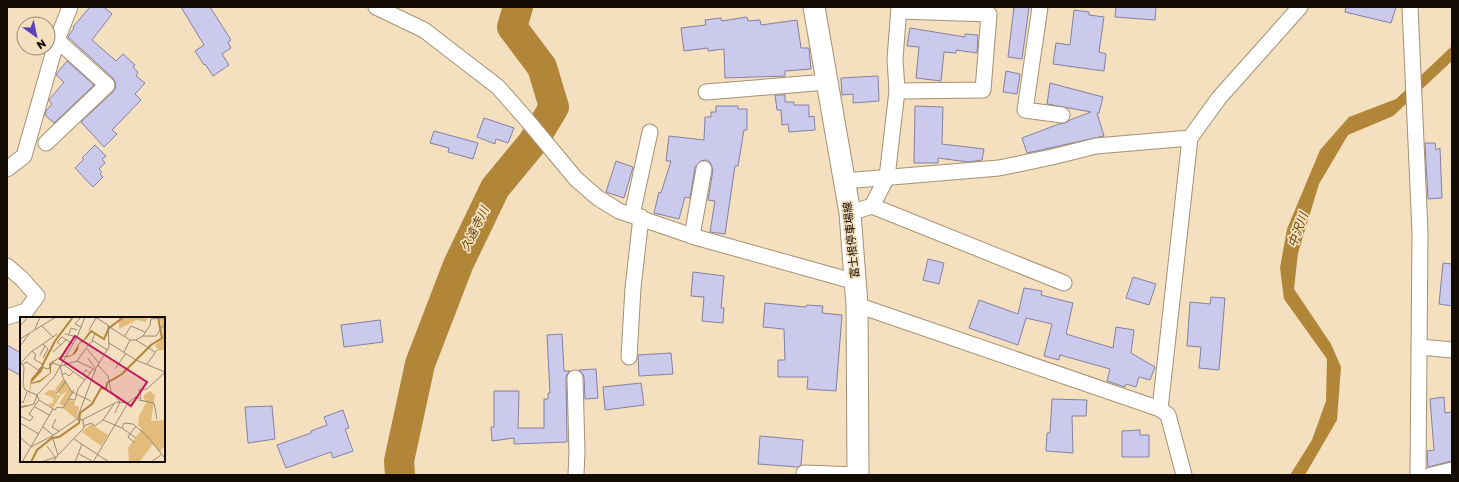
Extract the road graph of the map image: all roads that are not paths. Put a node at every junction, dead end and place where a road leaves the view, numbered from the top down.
1 (70, 7) edge
2 (376, 7) edge
3 (814, 7) edge
4 (1040, 7) edge
5 (1300, 7) edge
6 (1410, 7) edge
7 (899, 9) edge
8 (57, 40) junction
9 (827, 82) junction
10 (897, 91) junction
11 (706, 92) dead end
12 (1062, 115) dead end
13 (650, 132) dead end
14 (1190, 138) junction
15 (46, 143) dead end
16 (7, 169) edge
17 (704, 169) dead end
18 (887, 177) junction
19 (844, 181) junction
20 (872, 206) junction
21 (850, 213) junction
22 (636, 216) junction
23 (692, 236) junction
24 (7, 266) edge
25 (856, 282) junction
26 (1064, 282) dead end
27 (857, 305) junction
28 (7, 317) edge
29 (1420, 347) junction
30 (1452, 350) edge
31 (628, 357) dead end
32 (575, 378) dead end
33 (1160, 410) junction
34 (1452, 470) edge
35 (804, 473) dead end
36 (576, 475) edge
37 (858, 475) edge
38 (1184, 475) edge
39 (1418, 475) edge
40 (1431, 475) edge

1 - 8 street
2 - 22 street
3 - 9 main road, 富士根停車場線
4 - 12 street
5 - 14 street
6 - 29 street
7 - 10 street
7 - 10 street
8 - 15 street
8 - 16 street
9 - 11 street
9 - 19 main road, 富士根停車場線
10 - 18 street
13 - 22 street
14 - 18 street
14 - 33 street
17 - 23 street
18 - 19 street
18 - 20 street
19 - 21 main road, 富士根停車場線
20 - 21 street
20 - 26 street
21 - 25 main road, 富士根停車場線
22 - 23 street
22 - 31 street
23 - 25 street
24 - 28 street
25 - 27 main road, 富士根停車場線
27 - 33 street
27 - 37 main road, 富士根停車場線
29 - 30 street
29 - 39 street
32 - 36 street
33 - 38 street
34 - 40 street
35 - 37 street

